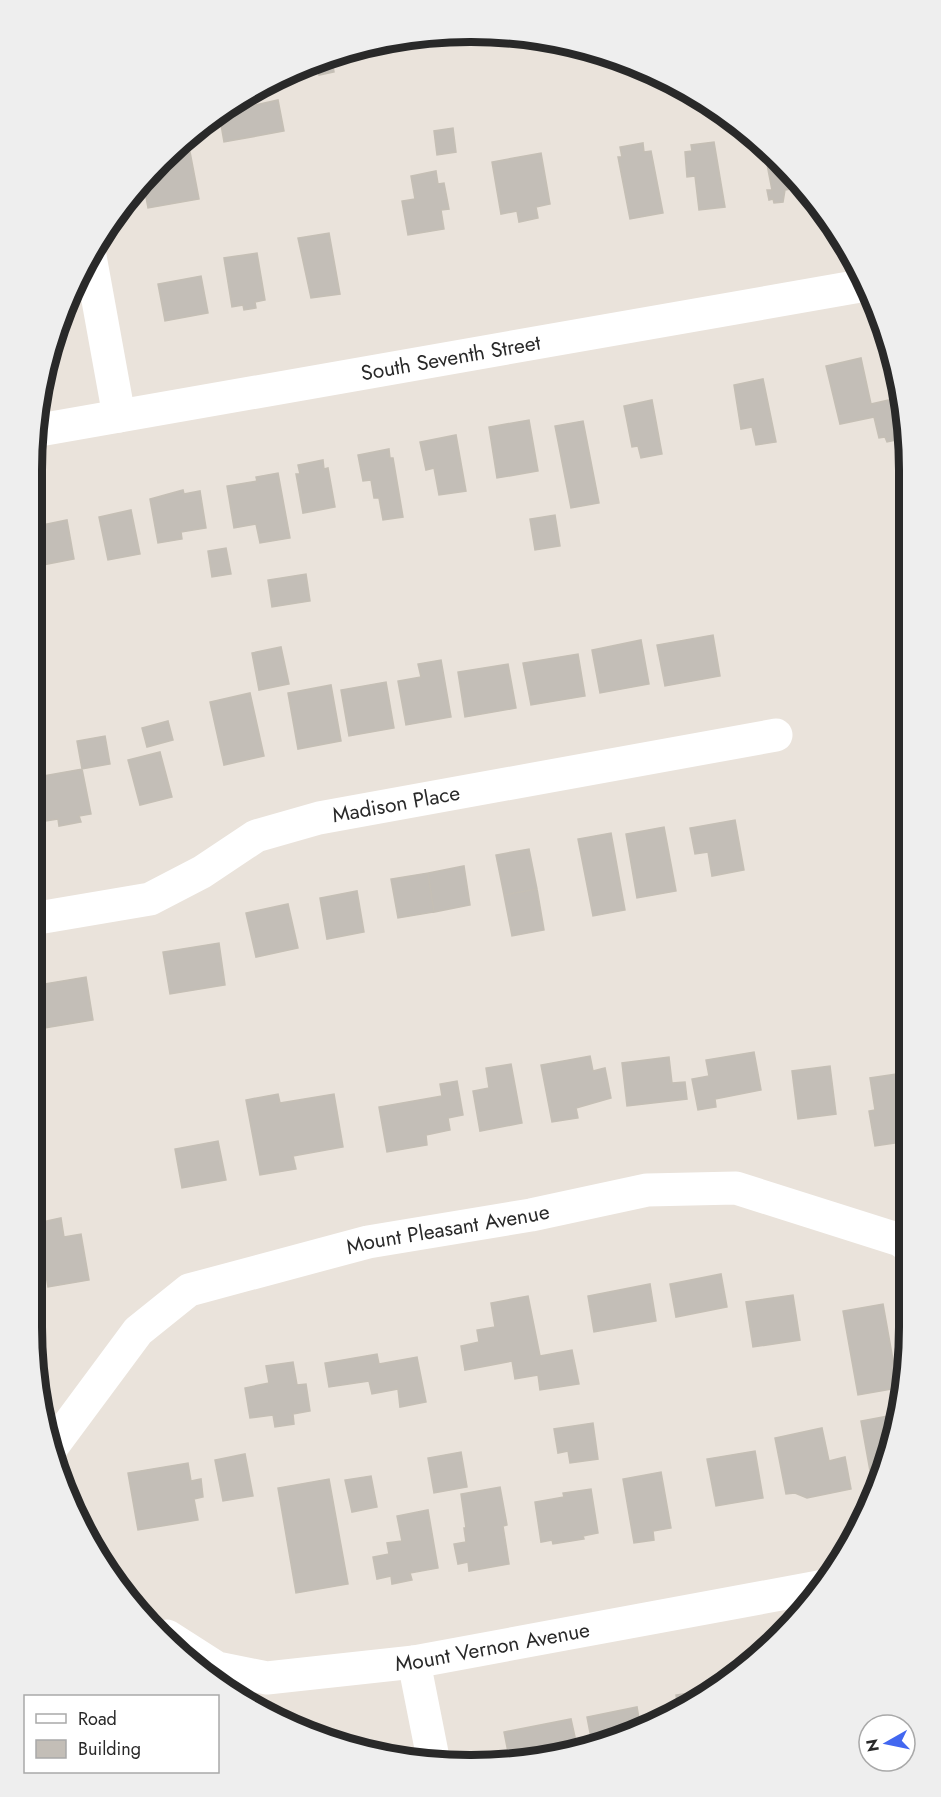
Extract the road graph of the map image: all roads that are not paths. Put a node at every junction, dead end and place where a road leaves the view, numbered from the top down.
1 (92, 269) edge
2 (857, 287) edge
3 (119, 416) junction
4 (44, 429) edge
5 (776, 735) dead end
6 (42, 917) edge
7 (899, 1240) edge
8 (58, 1439) edge
9 (809, 1589) edge
10 (191, 1652) edge
11 (414, 1662) junction
12 (432, 1753) edge

1 - 3 street
2 - 3 street, South Seventh Street
3 - 4 street, South Seventh Street
5 - 6 street, Madison Place
7 - 8 street, Mount Pleasant Avenue
9 - 11 street, Mount Vernon Avenue
10 - 11 street, Mount Vernon Avenue
11 - 12 street

